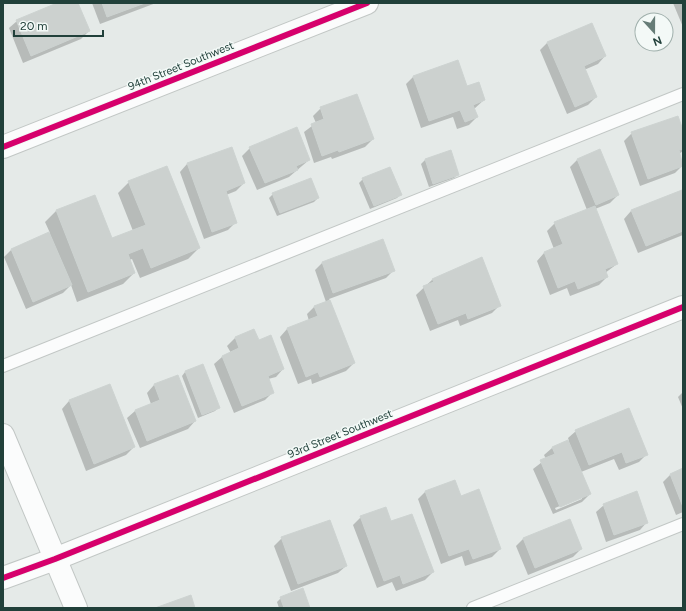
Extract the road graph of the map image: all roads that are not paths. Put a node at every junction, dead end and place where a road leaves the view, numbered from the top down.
1 (367, 3) edge
2 (683, 94) edge
3 (3, 147) edge
4 (683, 307) edge
5 (3, 366) edge
6 (3, 434) edge
7 (683, 524) edge
8 (56, 558) junction
9 (3, 578) edge
10 (76, 608) edge
11 (473, 608) edge

1 - 3 street, 94th Street Southwest
2 - 5 lane
4 - 8 street, 93rd Street Southwest
6 - 8 street
7 - 11 lane
8 - 9 street, 93rd Street Southwest
8 - 10 street

